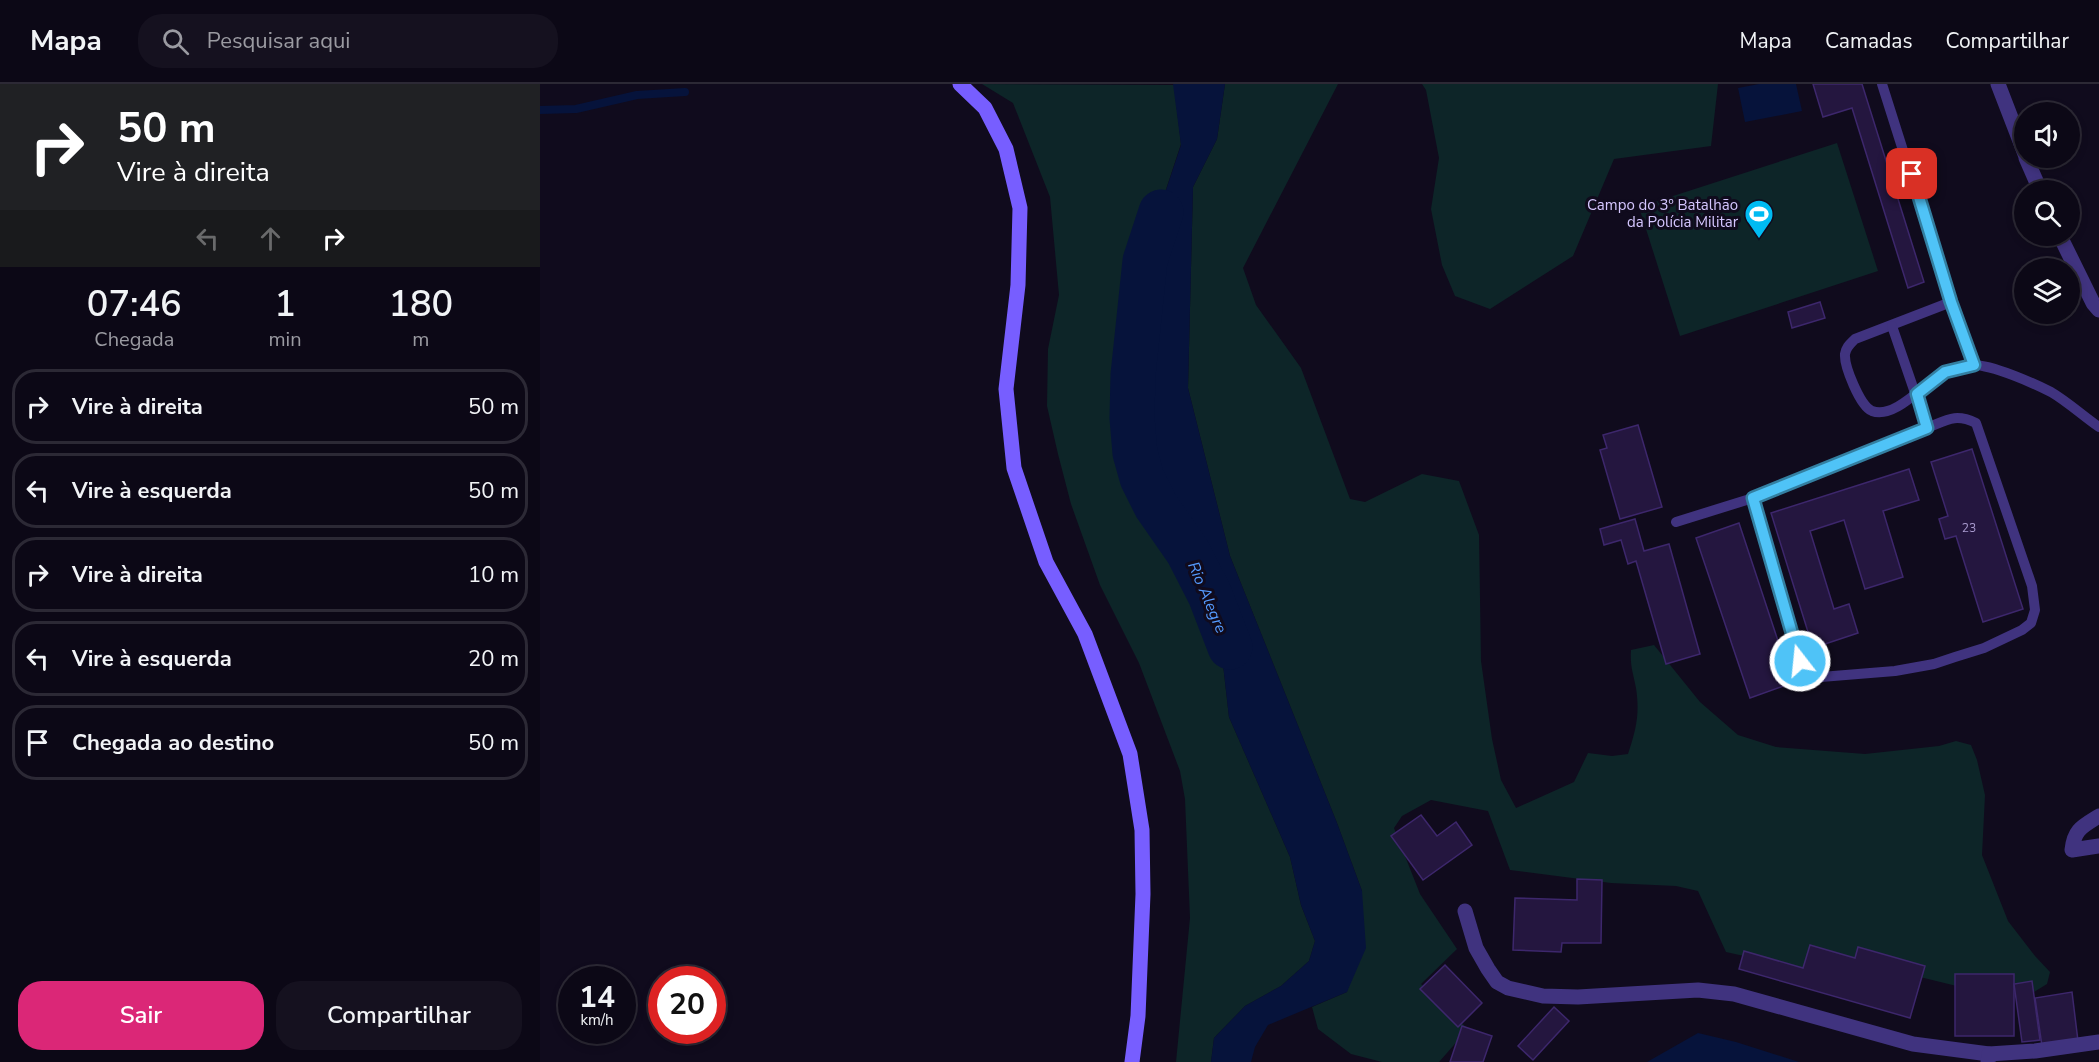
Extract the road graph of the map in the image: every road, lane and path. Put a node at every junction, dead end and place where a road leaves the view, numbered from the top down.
1 (960, 84) edge
2 (1882, 84) edge
3 (1998, 84) edge
4 (2014, 125) edge
5 (2065, 246) edge
6 (1951, 302) junction
7 (2099, 310) edge
8 (1892, 326) junction
9 (1974, 365) junction
10 (1917, 394) junction
11 (1927, 428) junction
12 (2099, 428) edge
13 (1753, 498) junction
14 (1676, 522) dead end
15 (2099, 816) edge
16 (2099, 846) edge
17 (1465, 911) dead end
18 (2099, 1042) edge
19 (1989, 1058) edge
20 (1132, 1062) edge

1 - 20 street
2 - 6 lane
3 - 4 street
5 - 7 street
6 - 8 lane
6 - 9 lane
8 - 10 lane
8 - 10 lane
9 - 10 lane
9 - 12 lane
10 - 11 lane
11 - 13 lane
11 - 13 lane
13 - 14 lane
15 - 16 street
17 - 19 street
18 - 19 street

